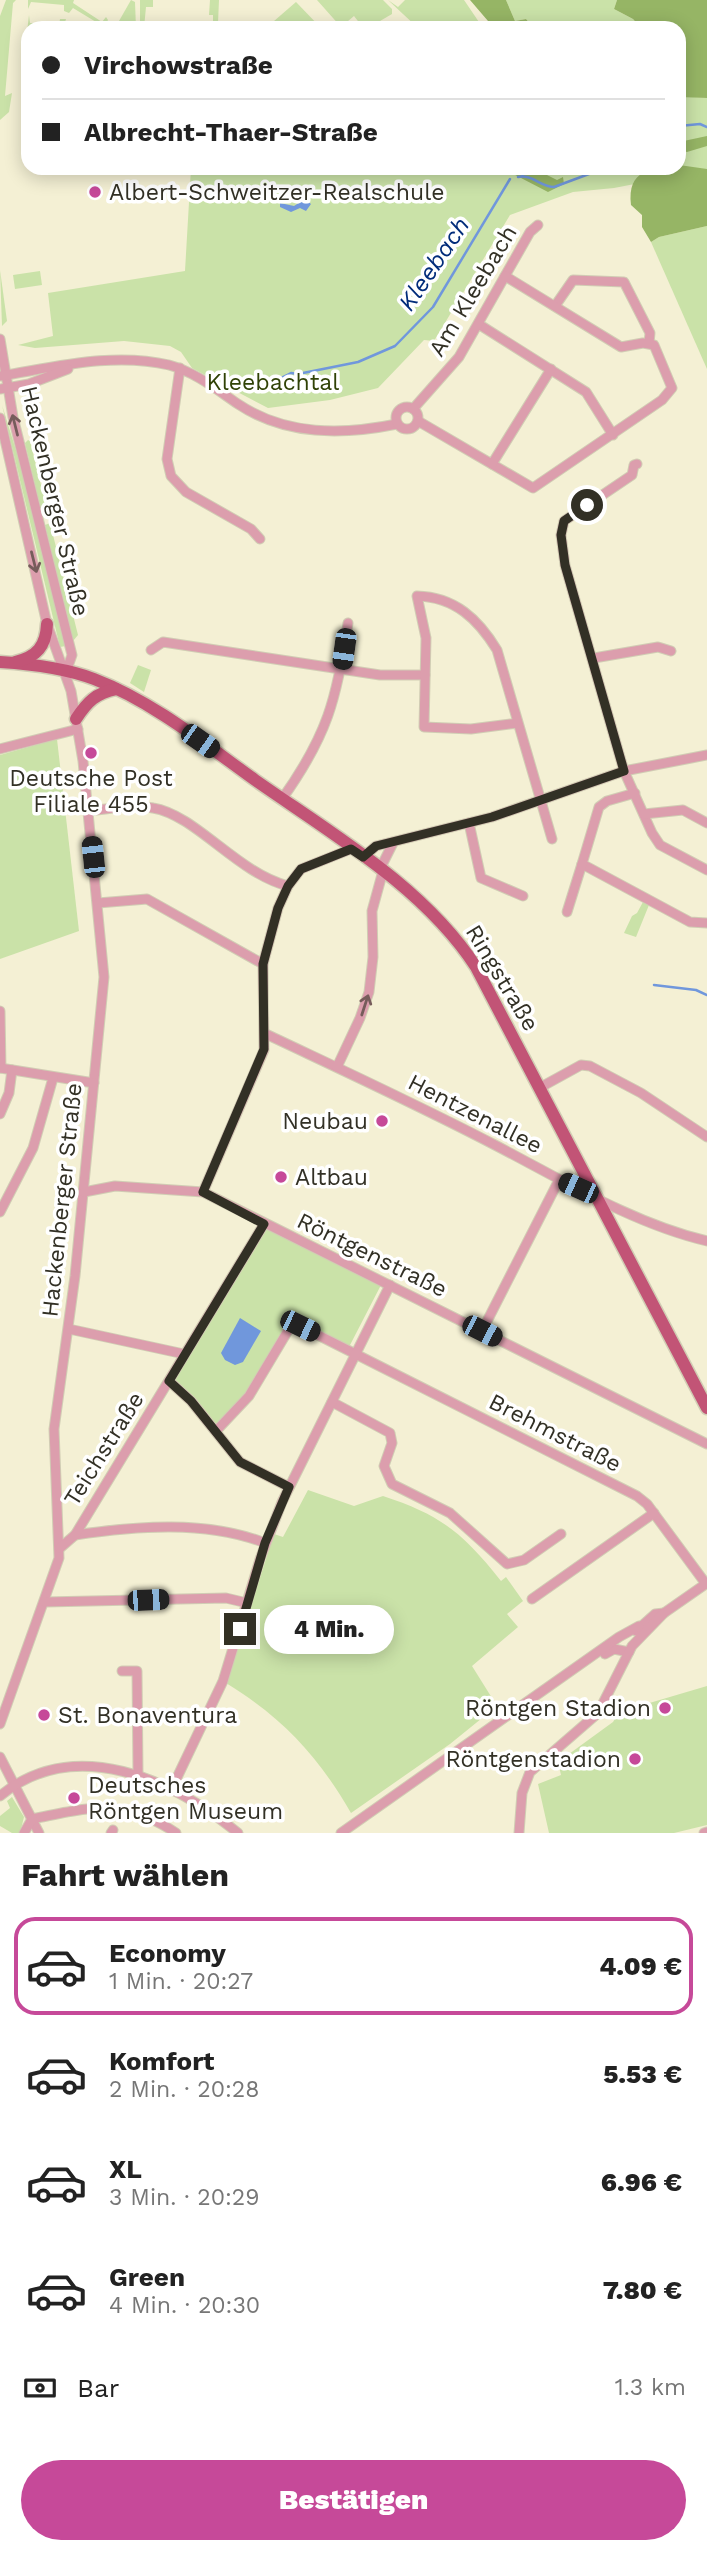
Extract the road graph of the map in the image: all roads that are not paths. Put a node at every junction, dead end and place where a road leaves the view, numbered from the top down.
1 (538, 225) dead end
2 (505, 276) junction
3 (555, 306) junction
4 (480, 325) junction
5 (0, 339) edge
6 (649, 343) junction
7 (86, 363) junction
8 (180, 368) junction
9 (551, 369) junction
10 (3, 375) edge
11 (4, 388) edge
12 (413, 410) junction
13 (0, 418) edge
14 (418, 421) junction
15 (397, 424) junction
16 (613, 435) junction
17 (492, 464) junction
18 (637, 464) dead end
19 (260, 539) dead end
20 (348, 623) dead end
21 (47, 624) junction
22 (151, 650) dead end
23 (671, 651) dead end
24 (594, 658) junction
25 (6, 662) edge
26 (341, 669) junction
27 (66, 671) junction
28 (425, 676) junction
29 (116, 689) junction
30 (518, 723) junction
31 (77, 724) junction
32 (0, 749) edge
33 (707, 755) edge
34 (624, 771) junction
35 (635, 793) junction
36 (282, 799) junction
37 (538, 801) junction
38 (89, 811) junction
39 (644, 814) junction
40 (469, 823) junction
41 (707, 823) edge
42 (552, 839) dead end
43 (394, 842) junction
44 (351, 849) junction
45 (363, 857) junction
46 (582, 864) junction
47 (382, 870) junction
48 (707, 870) edge
49 (288, 886) junction
50 (523, 896) dead end
51 (98, 902) junction
52 (567, 912) dead end
53 (707, 923) edge
54 (263, 964) junction
55 (0, 1011) edge
56 (265, 1034) junction
57 (337, 1067) junction
58 (0, 1068) edge
59 (12, 1070) junction
60 (53, 1078) junction
61 (94, 1083) junction
62 (541, 1087) junction
63 (0, 1114) edge
64 (707, 1137) edge
65 (559, 1180) junction
66 (83, 1192) junction
67 (203, 1192) junction
68 (597, 1197) junction
69 (0, 1212) edge
70 (264, 1224) junction
71 (705, 1241) edge
72 (707, 1250) edge
73 (390, 1285) junction
74 (69, 1329) junction
75 (482, 1331) junction
76 (184, 1354) junction
77 (356, 1354) junction
78 (169, 1381) junction
79 (332, 1402) junction
80 (707, 1408) edge
81 (216, 1431) junction
82 (707, 1444) edge
83 (289, 1487) junction
84 (654, 1513) junction
85 (561, 1534) dead end
86 (75, 1535) junction
87 (265, 1543) junction
88 (60, 1548) junction
89 (706, 1584) edge
90 (532, 1599) dead end
91 (45, 1602) junction
92 (247, 1603) junction
93 (664, 1613) junction
94 (639, 1626) junction
95 (618, 1638) junction
96 (631, 1649) junction
97 (598, 1654) junction
98 (122, 1671) dead end
99 (0, 1724) edge
100 (0, 1757) edge
101 (138, 1773) junction
102 (14, 1785) junction
103 (172, 1788) junction
104 (0, 1796) edge
105 (32, 1819) junction
106 (163, 1829) edge
107 (24, 1833) edge
108 (39, 1833) edge
109 (176, 1833) edge
110 (238, 1833) edge
111 (341, 1833) edge
112 (519, 1833) edge

1 - 2 street, Am Kleebach
2 - 3 street
2 - 4 street, Am Kleebach
3 - 6 street
3 - 6 street
4 - 9 street
4 - 12 street, Am Kleebach
5 - 10 street, Hackenberger Straße
6 - 16 street
7 - 8 street
7 - 10 street
7 - 11 street
8 - 15 street
8 - 19 street
9 - 16 street
9 - 17 street
10 - 11 street, Hackenberger Straße
27 -> 11 street, Hackenberger Straße
12 - 14 street
12 - 15 street
13 -> 21 street, Hackenberger Straße
14 - 15 street
14 - 17 street
16 - 17 street
18 - 24 street
20 - 26 street
21 - 25 main road
21 - 27 street, Hackenberger Straße
22 - 26 street
23 - 24 street
24 - 34 street
25 - 27 main road, Ringstraße
26 - 28 street
26 - 36 street
27 - 29 main road, Ringstraße
27 - 31 street, Hackenberger Straße
28 - 30 street
28 - 30 street
29 - 31 main road
29 - 36 main road, Ringstraße
30 - 37 street
31 - 32 street
31 - 38 street, Hackenberger Straße
33 - 34 street
34 - 35 street
34 - 37 street
35 - 39 street
35 - 46 street
36 - 44 main road, Ringstraße
37 - 40 street
37 - 42 street
38 - 49 street
38 - 51 street, Hackenberger Straße
39 - 41 street
39 - 48 street
40 - 43 street
40 - 50 street
43 - 45 street
43 - 47 street
44 - 45 main road, Ringstraße
44 - 49 street
45 - 47 main road, Ringstraße
46 - 52 street
46 - 53 street
57 -> 47 street
47 - 62 main road, Ringstraße
49 - 54 street
51 - 54 street
51 - 61 street, Hackenberger Straße
54 - 56 street
55 - 58 street
56 - 57 street, Hentzenallee
56 - 67 street
57 - 65 street, Hentzenallee
58 - 59 street
59 - 60 street
59 - 63 street
60 - 61 street
60 - 69 street
61 - 66 street, Hackenberger Straße
62 - 64 street
62 - 68 main road, Ringstraße
65 - 68 street, Hentzenallee
65 - 75 street
66 - 67 street, Röntgenstraße
66 - 74 street, Hackenberger Straße
67 - 70 street, Röntgenstraße
68 - 71 street, Hentzenallee
68 - 80 main road, Ringstraße
70 - 73 street, Röntgenstraße
70 - 76 street, Teichstraße
71 - 72 street
73 - 75 street, Röntgenstraße
73 - 77 street
74 - 76 street
74 - 88 street, Hackenberger Straße
75 - 82 street, Röntgenstraße
76 - 78 street, Teichstraße
77 - 79 street
77 - 81 street, Brehmstraße
77 - 84 street, Brehmstraße
78 - 81 street
78 - 86 street, Teichstraße
79 - 83 street
79 - 85 street
81 - 83 street
83 - 87 street
84 - 89 street, Brehmstraße
84 - 90 street
86 - 87 street
86 - 88 street, Teichstraße
87 - 92 street
88 - 91 street, Hackenberger Straße
89 - 93 street
91 - 92 street
91 - 99 street, Hackenberger Straße
92 - 103 street
93 - 94 street
93 - 96 street
94 - 95 street
94 - 96 street
95 - 96 street
95 - 97 street
96 - 97 street
96 - 112 street
97 - 111 street
98 - 101 street
100 - 102 street
101 - 102 street
101 - 103 street
102 - 104 street
102 - 105 street
103 - 110 street
105 - 106 street
105 - 107 street
105 - 108 street
106 - 109 street

